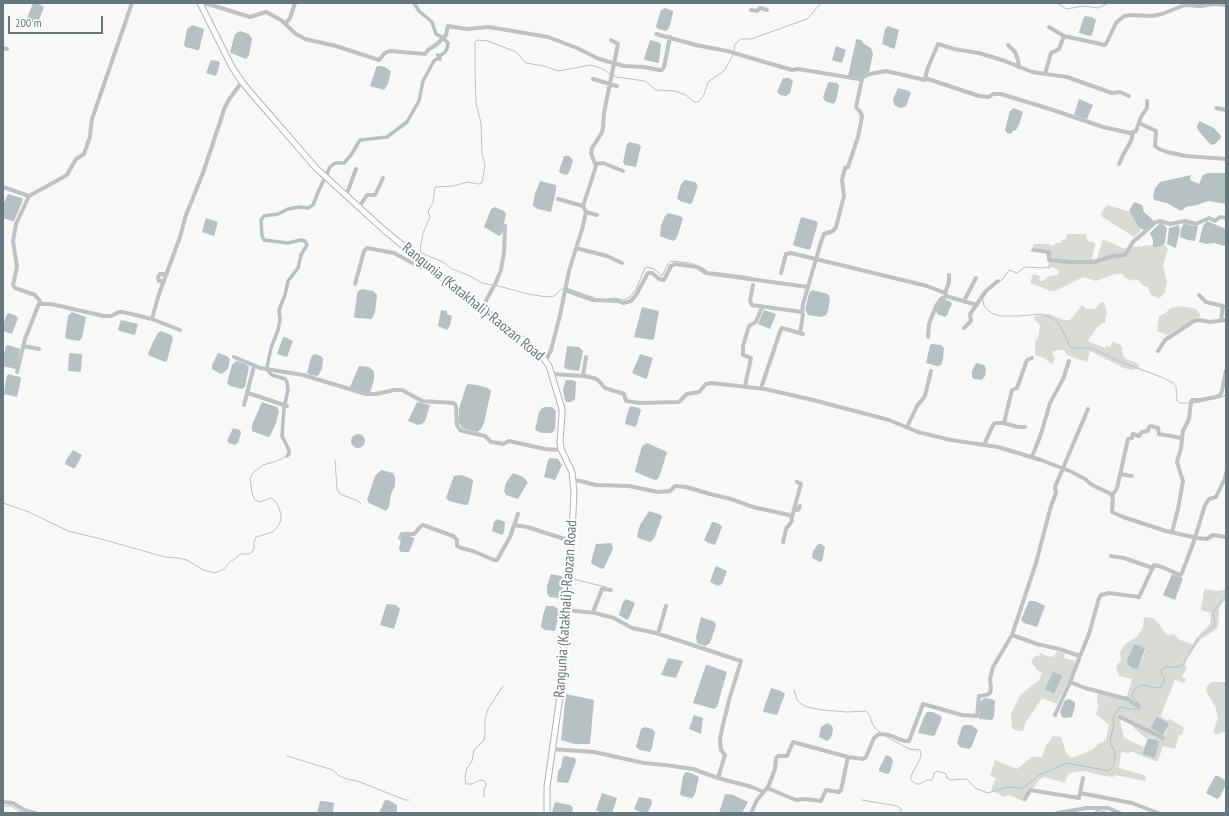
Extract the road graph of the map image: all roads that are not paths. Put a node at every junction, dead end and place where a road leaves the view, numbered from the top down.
1 (132, 3) edge
2 (295, 3) edge
3 (200, 4) edge
4 (1184, 4) edge
5 (1226, 5) edge
6 (751, 10) dead end
7 (767, 10) dead end
8 (286, 23) junction
9 (1049, 27) dead end
10 (656, 34) dead end
11 (1064, 36) junction
12 (670, 37) junction
13 (611, 40) dead end
14 (1008, 45) dead end
15 (613, 63) junction
16 (1019, 67) junction
17 (1044, 74) junction
18 (925, 78) junction
19 (593, 79) dead end
20 (862, 79) junction
21 (242, 82) junction
22 (610, 84) junction
23 (617, 86) dead end
24 (1129, 96) dead end
25 (1148, 101) dead end
26 (1216, 108) dead end
27 (1226, 110) edge
28 (1139, 123) junction
29 (1133, 133) junction
30 (1226, 158) edge
31 (595, 164) junction
32 (1119, 164) dead end
33 (356, 169) dead end
34 (624, 171) dead end
35 (383, 178) dead end
36 (3, 187) edge
37 (29, 196) junction
38 (346, 196) junction
39 (558, 199) dead end
40 (583, 206) junction
41 (359, 207) junction
42 (586, 212) junction
43 (597, 215) dead end
44 (1226, 218) edge
45 (504, 226) dead end
46 (576, 248) junction
47 (1034, 250) dead end
48 (816, 259) junction
49 (622, 263) dead end
50 (426, 264) junction
51 (781, 273) dead end
52 (167, 274) junction
53 (949, 275) dead end
54 (976, 278) dead end
55 (164, 281) junction
56 (998, 281) dead end
57 (355, 284) dead end
58 (753, 284) dead end
59 (808, 288) junction
60 (565, 290) junction
61 (946, 294) junction
62 (1199, 295) dead end
63 (964, 301) junction
64 (39, 304) junction
65 (977, 305) junction
66 (762, 307) junction
67 (482, 308) junction
68 (802, 312) junction
69 (152, 319) junction
70 (1224, 320) edge
71 (964, 328) dead end
72 (180, 330) dead end
73 (928, 337) dead end
74 (24, 346) junction
75 (39, 349) dead end
76 (1158, 351) dead end
77 (234, 357) dead end
78 (586, 357) dead end
79 (1032, 358) dead end
80 (546, 360) junction
81 (1069, 361) dead end
82 (254, 366) junction
83 (1226, 370) edge
84 (931, 371) dead end
85 (17, 372) dead end
86 (552, 374) junction
87 (583, 376) junction
88 (746, 386) junction
89 (761, 388) junction
90 (248, 392) junction
91 (244, 405) dead end
92 (287, 406) dead end
93 (1088, 409) dead end
94 (1004, 423) junction
95 (907, 427) junction
96 (1026, 427) dead end
97 (1182, 438) junction
98 (984, 445) junction
99 (561, 450) junction
100 (1032, 457) junction
101 (1063, 468) junction
102 (1120, 474) junction
103 (1226, 474) edge
104 (1132, 476) dead end
105 (573, 480) junction
106 (798, 482) dead end
107 (1224, 487) edge
108 (1111, 494) junction
109 (800, 506) dead end
110 (795, 509) junction
111 (518, 514) dead end
112 (792, 517) junction
113 (514, 525) junction
114 (1172, 532) junction
115 (1226, 537) edge
116 (400, 538) dead end
117 (1195, 538) junction
118 (572, 541) junction
119 (783, 542) dead end
120 (1112, 556) dead end
121 (1153, 568) junction
122 (611, 590) dead end
123 (666, 606) dead end
124 (566, 610) junction
125 (593, 612) junction
126 (658, 634) junction
127 (1012, 635) junction
128 (1080, 656) junction
129 (1070, 682) junction
130 (1138, 706) dead end
131 (1055, 715) dead end
132 (1120, 718) dead end
133 (1163, 738) dead end
134 (552, 749) junction
135 (848, 757) junction
136 (718, 778) junction
137 (1083, 778) dead end
138 (765, 790) junction
139 (1080, 793) junction
140 (1025, 799) dead end
141 (3, 802) edge
142 (35, 813) edge
143 (547, 813) edge
144 (751, 813) edge
145 (1057, 813) edge
146 (1120, 813) edge
147 (1158, 813) edge

1 - 37 street
2 - 8 street
3 - 8 street
3 - 21 main road, Rangunia (Katakhali)-Raozan Road
4 - 5 street
4 - 11 street
6 - 7 street
8 - 15 street
9 - 11 street
10 - 12 street
11 - 17 street
12 - 15 street
12 - 20 street
13 - 15 street
14 - 16 street
15 - 22 street
16 - 17 street
16 - 18 street
17 - 24 street
18 - 20 street
18 - 29 street
19 - 22 street
20 - 48 street
21 - 38 main road, Rangunia (Katakhali)-Raozan Road
21 - 52 street
22 - 23 street
22 - 31 street
25 - 28 street
26 - 27 street
28 - 29 street
28 - 30 street
29 - 32 street
31 - 34 street
31 - 40 street
33 - 38 street
35 - 41 street
36 - 37 street
37 - 64 street
38 - 41 main road, Rangunia (Katakhali)-Raozan Road
39 - 40 street
40 - 42 street
41 - 50 main road, Rangunia (Katakhali)-Raozan Road
42 - 43 street
42 - 46 street
44 - 47 street
45 - 67 street
46 - 49 street
46 - 60 street
48 - 51 street
48 - 59 street
48 - 61 street
50 - 57 street
50 - 67 main road, Rangunia (Katakhali)-Raozan Road
52 - 55 street
52 - 55 street
53 - 61 street
54 - 63 street
55 - 69 street
56 - 65 street
58 - 66 street
59 - 60 street
59 - 68 street
60 - 80 street
61 - 63 street
61 - 73 street
62 - 70 street
63 - 65 street
64 - 69 street
64 - 74 street
65 - 71 street
66 - 68 street
66 - 88 street
67 - 80 main road, Rangunia (Katakhali)-Raozan Road
68 - 89 street
69 - 72 street
70 - 76 street
74 - 75 street
74 - 85 street
77 - 82 street
78 - 87 street
79 - 94 street
80 - 86 main road, Rangunia (Katakhali)-Raozan Road
81 - 100 street
82 - 90 street
82 - 99 street
83 - 97 street
84 - 95 street
86 - 87 street
86 - 99 main road, Rangunia (Katakhali)-Raozan Road
87 - 88 street
88 - 89 street
89 - 95 street
90 - 91 street
90 - 92 street
93 - 101 street
94 - 96 street
94 - 98 street
95 - 98 street
97 - 102 street
97 - 114 street
98 - 100 street
99 - 105 main road, Rangunia (Katakhali)-Raozan Road
100 - 101 street
101 - 108 street
101 - 127 street
102 - 104 street
102 - 108 street
103 - 107 street
105 - 112 street
105 - 118 main road, Rangunia (Katakhali)-Raozan Road
106 - 110 street
107 - 117 street
108 - 114 street
109 - 110 street
110 - 112 street
111 - 113 street
112 - 119 street
113 - 116 street
113 - 118 street
114 - 117 street
115 - 117 street
117 - 121 street
118 - 124 main road, Rangunia (Katakhali)-Raozan Road
120 - 121 street
121 - 128 street
122 - 125 street
123 - 126 street
124 - 125 street
124 - 134 main road, Rangunia (Katakhali)-Raozan Road
125 - 126 street
126 - 136 street
127 - 128 street
127 - 135 street
128 - 129 street
129 - 130 street
129 - 131 street
132 - 133 street
134 - 136 street
134 - 143 main road, Rangunia (Katakhali)-Raozan Road
135 - 138 street
135 - 138 street
136 - 138 street
137 - 139 street
138 - 144 street
139 - 140 street
139 - 147 street
141 - 142 street
145 - 146 street

